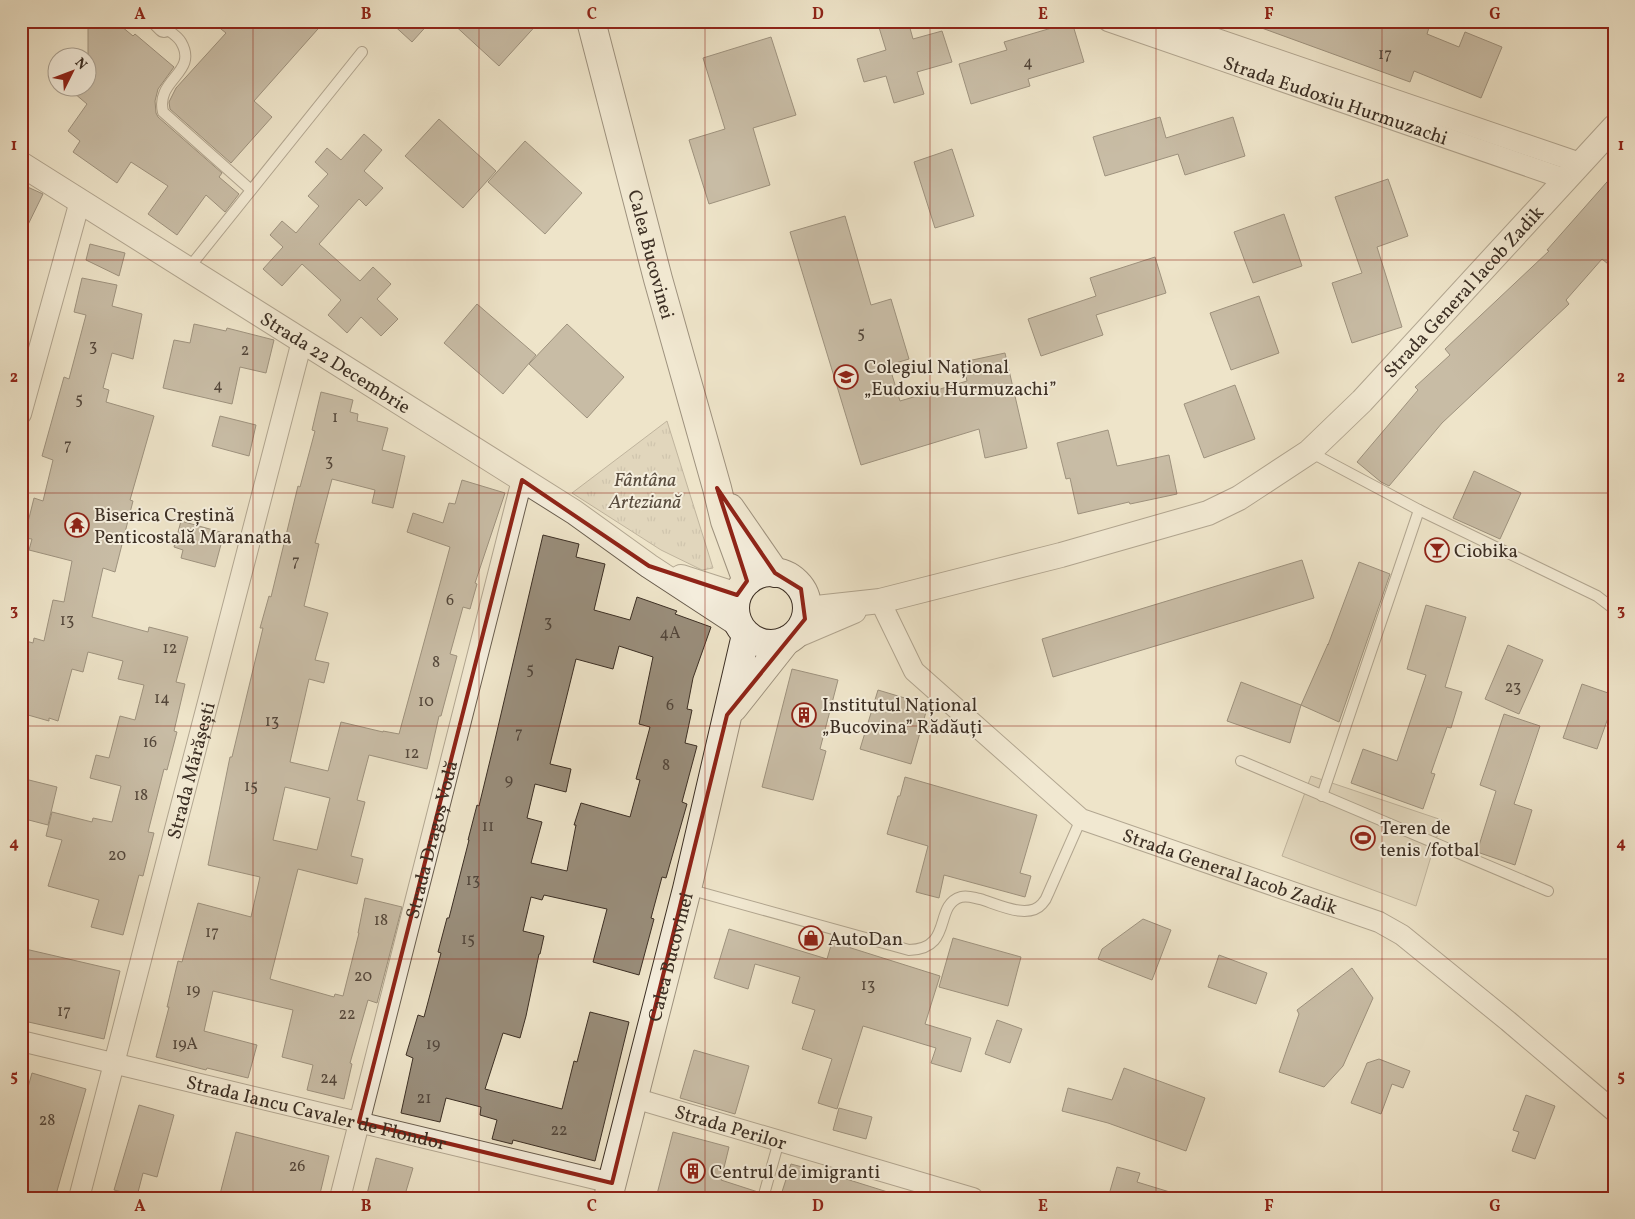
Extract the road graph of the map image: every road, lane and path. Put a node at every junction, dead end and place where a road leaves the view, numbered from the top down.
1 (590, 21) edge
2 (1108, 21) edge
3 (1164, 21) edge
4 (164, 23) edge
5 (362, 52) dead end
6 (1614, 127) edge
7 (21, 164) edge
8 (1573, 171) junction
9 (251, 190) junction
10 (80, 201) junction
11 (188, 269) junction
12 (302, 341) junction
13 (21, 414) edge
14 (1309, 452) junction
15 (522, 480) junction
16 (717, 488) junction
17 (1419, 510) junction
18 (648, 566) junction
19 (775, 572) junction
20 (742, 588) junction
21 (880, 600) junction
22 (807, 609) junction
23 (1614, 609) edge
24 (743, 630) junction
25 (789, 639) junction
26 (727, 715) junction
27 (1241, 761) dead end
28 (1322, 796) junction
29 (1081, 819) junction
30 (687, 888) junction
31 (1548, 891) dead end
32 (21, 1041) edge
33 (114, 1063) junction
34 (634, 1098) junction
35 (1614, 1111) edge
36 (359, 1122) junction
37 (779, 1141) junction
38 (610, 1190) edge
39 (80, 1198) edge
40 (340, 1198) edge
41 (763, 1198) edge
42 (973, 1198) edge

1 - 16 main road, Calea Bucovinei
2 - 8 street, Strada Eudoxiu Hurmuzachi
3 - 8 street, Strada Eudoxiu Hurmuzachi
4 - 9 lane
5 - 9 lane
6 - 8 street, Strada General Iacob Zadik
7 - 10 street, Strada 22 Decembrie
8 - 14 street, Strada General Iacob Zadik
9 - 11 lane
10 - 11 street, Strada 22 Decembrie
10 - 13 street
11 - 12 street, Strada 22 Decembrie
12 - 15 street, Strada 22 Decembrie
12 - 33 street, Strada Mărășești
14 - 17 lane
14 - 21 street, Strada General Iacob Zadik
15 - 18 street, Strada 22 Decembrie
15 - 36 street, Strada Dragoș Vodă
16 - 19 main road, Calea Bucovinei
16 - 20 main road, Calea Bucovinei
17 - 23 lane
17 - 28 lane
18 - 20 street, Strada 22 Decembrie
18 - 24 street, Strada 22 Decembrie
19 - 20 main road
19 - 22 main road
20 - 24 main road
21 - 22 street, Strada General Iacob Zadik
21 - 25 street, Strada General Iacob Zadik
21 - 29 street, Strada General Iacob Zadik
22 - 25 main road
24 - 25 main road
24 - 26 main road, Calea Bucovinei
25 - 26 main road, Calea Bucovinei
26 - 30 main road, Calea Bucovinei
27 - 28 lane
28 - 31 lane
29 - 30 lane
29 - 35 street, Strada General Iacob Zadik
30 - 34 main road, Calea Bucovinei
32 - 33 street, Strada Iancu Cavaler de Flondor
33 - 36 street, Strada Iancu Cavaler de Flondor
33 - 39 street, Strada Mărășești
34 - 37 street, Strada Perilor
34 - 38 main road, Calea Bucovinei
36 - 38 street, Strada Iancu Cavaler de Flondor
36 - 40 street, Strada Dragoș Vodă
37 - 41 lane
37 - 42 street, Strada Perilor

